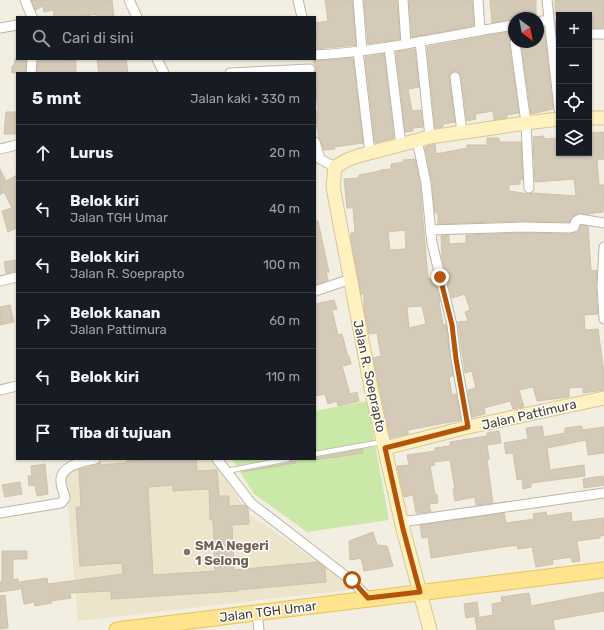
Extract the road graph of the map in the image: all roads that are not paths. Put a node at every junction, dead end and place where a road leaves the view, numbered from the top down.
1 (25, 0) edge
2 (129, 0) edge
3 (298, 0) edge
4 (358, 0) edge
5 (402, 0) edge
6 (478, 0) edge
7 (546, 0) edge
8 (32, 16) edge
9 (137, 16) edge
10 (302, 16) edge
11 (548, 20) junction
12 (544, 21) edge
13 (16, 25) edge
14 (0, 28) edge
15 (508, 28) edge
16 (480, 30) junction
17 (592, 34) edge
18 (604, 34) edge
19 (555, 36) edge
20 (420, 41) junction
21 (406, 44) junction
22 (389, 47) junction
23 (516, 48) edge
24 (360, 51) junction
25 (316, 55) edge
26 (32, 60) edge
27 (158, 60) edge
28 (310, 60) edge
29 (310, 71) edge
30 (31, 72) edge
31 (164, 72) edge
32 (270, 72) edge
33 (455, 77) dead end
34 (558, 84) edge
35 (592, 118) edge
36 (604, 118) edge
37 (556, 119) edge
38 (526, 123) junction
39 (462, 132) junction
40 (423, 139) junction
41 (16, 145) edge
42 (401, 145) junction
43 (316, 146) edge
44 (0, 149) edge
45 (370, 153) junction
46 (318, 159) edge
47 (334, 167) junction
48 (529, 188) dead end
49 (604, 223) edge
50 (430, 230) junction
51 (604, 247) edge
52 (16, 277) edge
53 (351, 279) junction
54 (0, 281) edge
55 (316, 291) edge
56 (604, 318) edge
57 (16, 386) edge
58 (0, 390) edge
59 (604, 398) edge
60 (468, 427) junction
61 (384, 445) junction
62 (316, 454) edge
63 (92, 460) edge
64 (218, 460) edge
65 (283, 460) edge
66 (229, 470) junction
67 (604, 493) edge
68 (0, 513) edge
69 (401, 522) junction
70 (604, 570) edge
71 (420, 592) junction
72 (368, 598) junction
73 (257, 612) junction
74 (168, 627) edge
75 (117, 630) edge
76 (259, 630) edge
77 (430, 630) edge

1 - 8 street
2 - 9 street
3 - 10 street
4 - 24 street
5 - 21 street
6 - 16 street
7 - 11 street
11 - 12 street
11 - 19 street
13 - 14 street
15 - 16 street
16 - 20 street
17 - 18 street
19 - 34 street
20 - 21 street
20 - 40 street
21 - 22 street
22 - 24 street
22 - 42 street
23 - 38 street
24 - 25 street
24 - 45 street
26 - 30 street
27 - 31 street
28 - 29 street
29 - 32 street
33 - 39 street
35 - 36 main road
37 - 38 main road
38 - 39 main road
38 - 48 street
39 - 40 main road
40 - 42 main road
40 - 50 street
41 - 44 street
42 - 45 main road
43 - 46 street
45 - 47 main road
46 - 47 street
47 - 53 main road, Jalan R. Soeprapto
49 - 50 street
50 - 60 street
51 - 56 street
52 - 54 street
53 - 55 street
53 - 61 main road, Jalan R. Soeprapto
57 - 58 street
59 - 60 main road, Jalan Pattimura
60 - 61 main road, Jalan Pattimura
61 - 62 lane
61 - 69 main road, Jalan R. Soeprapto
63 - 68 street
64 - 66 street
65 - 66 lane
66 - 72 street
67 - 69 street
69 - 71 main road, Jalan R. Soeprapto
70 - 71 main road, Jalan TGH Umar
71 - 72 main road, Jalan TGH Umar
71 - 77 main road, Jalan R. Soeprapto
72 - 73 main road, Jalan TGH Umar
73 - 74 main road, Jalan TGH Umar
73 - 76 street
74 - 75 main road, Jalan TGH Umar

